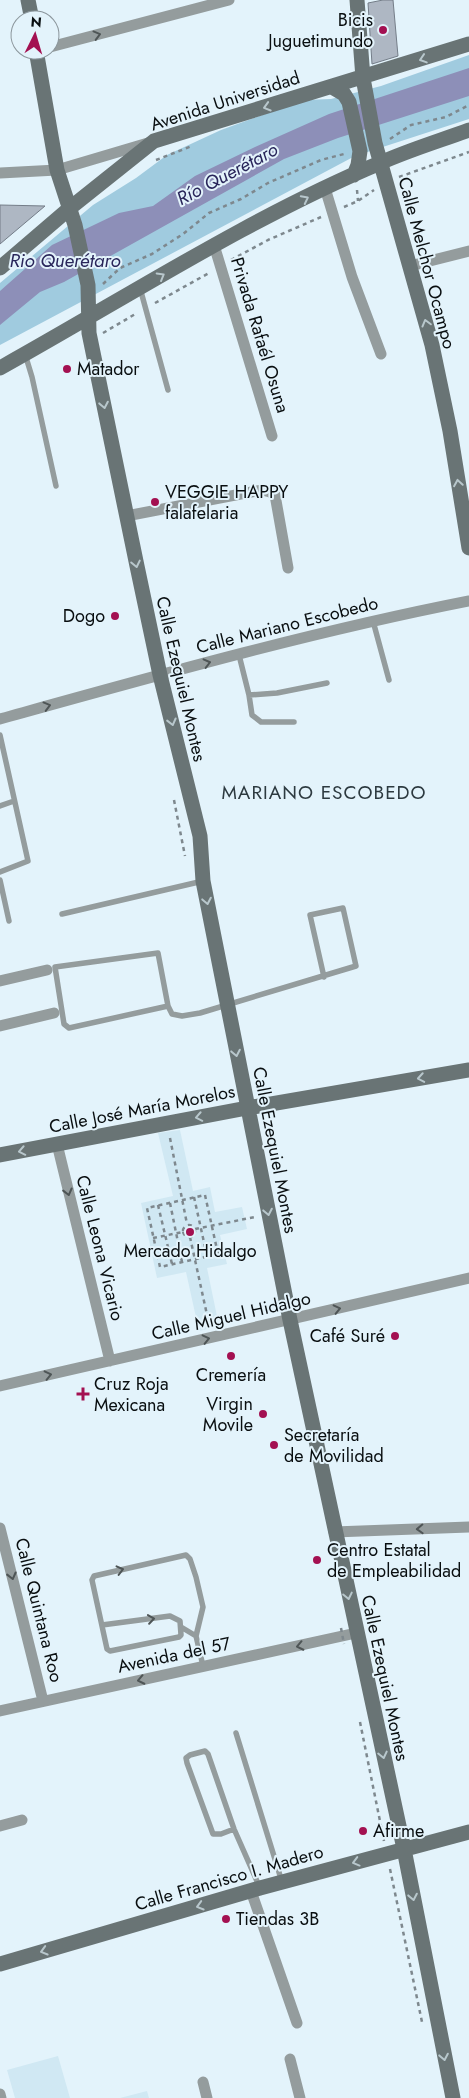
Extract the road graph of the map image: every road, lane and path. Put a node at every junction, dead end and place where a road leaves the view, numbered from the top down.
1 (229, 0) edge
2 (357, 0) edge
3 (469, 44) edge
4 (60, 45) edge
5 (42, 60) edge
6 (363, 78) junction
7 (332, 87) junction
8 (469, 105) edge
9 (469, 130) edge
10 (154, 141) junction
11 (198, 144) dead end
12 (375, 144) junction
13 (359, 148) junction
14 (469, 152) edge
15 (153, 162) dead end
16 (379, 163) junction
17 (57, 170) junction
18 (0, 173) edge
19 (354, 175) junction
20 (386, 182) junction
21 (325, 188) junction
22 (70, 208) junction
23 (214, 245) junction
24 (469, 251) edge
25 (410, 266) junction
26 (0, 268) edge
27 (140, 288) junction
28 (95, 314) junction
29 (25, 354) junction
30 (382, 354) dead end
31 (0, 368) edge
32 (168, 390) dead end
33 (272, 436) dead end
34 (56, 486) dead end
35 (126, 516) junction
36 (469, 548) edge
37 (288, 568) dead end
38 (469, 601) edge
39 (374, 621) junction
40 (239, 655) junction
41 (160, 675) junction
42 (388, 680) dead end
43 (327, 683) dead end
44 (249, 695) junction
45 (0, 719) edge
46 (294, 722) dead end
47 (0, 734) edge
48 (14, 802) junction
49 (0, 806) edge
50 (0, 872) edge
51 (0, 880) edge
52 (203, 881) junction
53 (62, 914) dead end
54 (9, 921) dead end
55 (47, 970) dead end
56 (324, 976) junction
57 (0, 981) edge
58 (227, 1005) junction
59 (168, 1006) junction
60 (54, 1013) dead end
61 (0, 1026) edge
62 (469, 1070) edge
63 (247, 1108) junction
64 (167, 1123) junction
65 (57, 1144) junction
66 (0, 1155) edge
67 (194, 1197) junction
68 (182, 1200) junction
69 (170, 1203) junction
70 (158, 1205) junction
71 (268, 1214) junction
72 (187, 1224) junction
73 (212, 1226) junction
74 (201, 1228) junction
75 (195, 1229) junction
76 (182, 1232) junction
77 (176, 1233) junction
78 (165, 1236) junction
79 (190, 1237) junction
80 (153, 1238) junction
81 (207, 1256) junction
82 (195, 1259) junction
83 (182, 1262) junction
84 (170, 1265) junction
85 (170, 1270) dead end
86 (469, 1278) edge
87 (290, 1320) junction
88 (212, 1338) junction
89 (110, 1361) junction
90 (0, 1386) edge
91 (469, 1527) edge
92 (0, 1528) edge
93 (334, 1532) junction
94 (102, 1625) junction
95 (182, 1627) junction
96 (341, 1628) dead end
97 (356, 1633) junction
98 (196, 1636) junction
99 (344, 1644) dead end
100 (203, 1666) junction
101 (43, 1701) junction
102 (0, 1711) edge
103 (360, 1720) dead end
104 (236, 1733) dead end
105 (22, 1820) dead end
106 (0, 1826) edge
107 (234, 1828) junction
108 (469, 1832) edge
109 (404, 1850) junction
110 (387, 1854) junction
111 (282, 1882) junction
112 (256, 1889) junction
113 (0, 1964) edge
114 (297, 2024) dead end
115 (423, 2030) dead end
116 (290, 2059) dead end
117 (203, 2082) dead end
118 (0, 2094) edge
119 (1, 2098) edge
120 (206, 2098) edge
121 (300, 2098) edge
122 (453, 2098) edge

4 -> 1 street
2 - 6 main road, Calle Melchor Ocampo
3 -> 6 main road, Avenida Universidad
5 - 17 main road, Calle Ezequiel Montes
6 - 7 main road, Avenida Universidad
6 - 12 main road, Calle Melchor Ocampo
7 -> 10 main road, Avenida Universidad
7 - 13 main road
8 - 12 path
9 - 16 main road
10 - 17 street
10 - 22 main road, Avenida Universidad
11 - 15 path
12 - 16 main road, Calle Melchor Ocampo
13 - 19 main road
13 - 28 path
14 - 20 path
16 - 19 main road
16 - 20 main road, Calle Melchor Ocampo
17 - 18 street
17 - 22 main road, Calle Ezequiel Montes
19 - 21 main road
20 - 25 main road, Calle Melchor Ocampo
23 -> 21 main road
21 - 30 street
22 - 26 main road, Avenida Universidad
22 - 28 main road, Calle Ezequiel Montes
27 -> 23 main road
23 - 33 street, Privada Rafaél Osuna
24 - 25 street
36 -> 25 main road, Calle Melchor Ocampo
27 - 28 main road
27 - 32 lane
28 - 29 main road
28 -> 35 main road, Calle Ezequiel Montes
29 - 31 main road
29 - 34 lane
35 - 37 street
35 -> 41 main road, Calle Ezequiel Montes
38 - 39 street, Calle Mariano Escobedo
39 - 40 street, Calle Mariano Escobedo
39 - 42 lane
41 -> 40 street, Calle Mariano Escobedo
40 - 44 lane
45 -> 41 street, Calle Mariano Escobedo
41 -> 52 main road, Calle Ezequiel Montes
43 - 44 lane
44 - 46 lane
47 - 48 lane
48 - 49 lane
48 - 50 lane
51 - 54 lane
52 - 53 lane
52 -> 58 main road, Calle Ezequiel Montes
55 - 57 street
56 - 56 lane
56 - 58 lane
58 - 59 lane
58 -> 63 main road, Calle Ezequiel Montes
59 - 59 lane
60 - 61 street
62 -> 63 main road, Calle José María Morelos
63 -> 64 main road, Calle José María Morelos
63 -> 71 main road, Calle Ezequiel Montes
64 - 65 main road, Calle José María Morelos
64 - 68 path
65 -> 66 main road, Calle José María Morelos
65 -> 89 street, Calle Leona Vicario
67 - 68 path
67 - 73 path
67 - 74 path
68 - 69 path
68 - 72 path
69 - 70 path
69 - 77 path
70 - 78 path
70 - 80 path
71 - 73 path
71 - 87 main road, Calle Ezequiel Montes
72 - 75 path
72 - 76 path
73 - 74 path
73 - 81 path
74 - 75 path
74 - 81 path
75 - 79 path
76 - 77 path
76 - 79 path
77 - 78 path
77 - 83 path
78 - 80 path
78 - 84 path
79 - 82 path
80 - 84 path
81 - 82 path
82 - 83 path
82 - 88 path
83 - 84 path
84 - 85 path
87 -> 86 street, Calle Miguel Hidalgo
87 - 88 street, Calle Miguel Hidalgo
87 - 93 main road, Calle Ezequiel Montes
89 -> 88 street, Calle Miguel Hidalgo
90 -> 89 street, Calle Miguel Hidalgo
91 -> 93 street
92 -> 101 street, Calle Quintana Roo
93 -> 97 main road, Calle Ezequiel Montes
94 -> 95 lane
94 - 95 lane
94 -> 98 lane
95 - 98 lane
96 - 99 path, bridge
97 -> 100 street, Avenida del 57
97 -> 109 main road, Calle Ezequiel Montes
98 - 100 lane
100 -> 101 street, Avenida del 57
101 - 102 street, Avenida del 57
103 - 110 path
104 - 111 lane
105 - 106 street
107 - 107 lane
107 - 112 lane
108 - 109 main road, Calle Francisco I. Madero
109 - 110 main road, Calle Francisco I. Madero
109 -> 122 main road, Calle Ezequiel Montes
110 -> 111 main road, Calle Francisco I. Madero
110 - 115 path
111 - 112 main road, Calle Francisco I. Madero
112 -> 113 main road, Calle Francisco I. Madero
112 - 114 street
116 - 121 street
117 - 120 street
118 - 119 street

